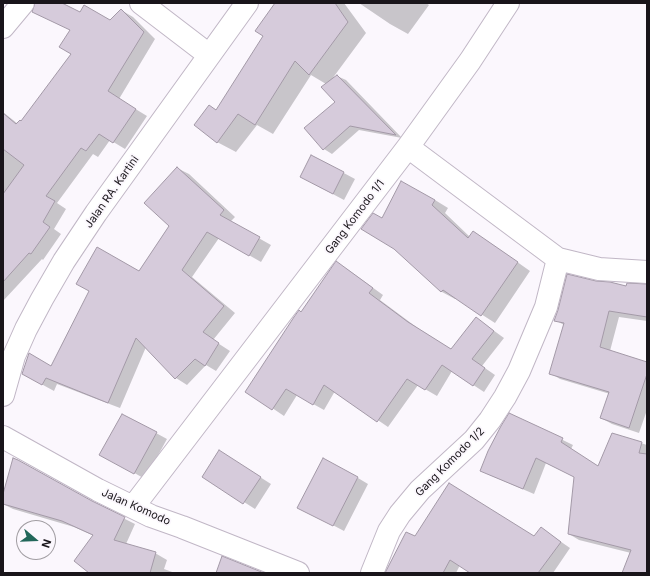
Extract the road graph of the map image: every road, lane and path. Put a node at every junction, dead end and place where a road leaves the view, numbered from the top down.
1 (23, 3) edge
2 (141, 3) edge
3 (247, 3) edge
4 (508, 3) edge
5 (3, 27) edge
6 (209, 55) junction
7 (408, 147) junction
8 (558, 259) junction
9 (647, 272) edge
10 (9, 351) edge
11 (3, 395) edge
12 (3, 437) edge
13 (133, 507) junction
14 (251, 564) edge
15 (298, 573) edge
16 (372, 573) edge

1 - 5 street
2 - 6 street
3 - 6 street, Jalan RA. Kartini
4 - 7 street, Gang Komodo 1/1
6 - 10 street, Jalan RA. Kartini
7 - 8 street
7 - 13 street, Gang Komodo 1/1
8 - 9 street
8 - 16 street, Gang Komodo 1/2
10 - 11 street, Jalan RA. Kartini
12 - 13 street, Jalan Komodo
13 - 14 street, Jalan Komodo
14 - 15 street, Jalan Komodo

